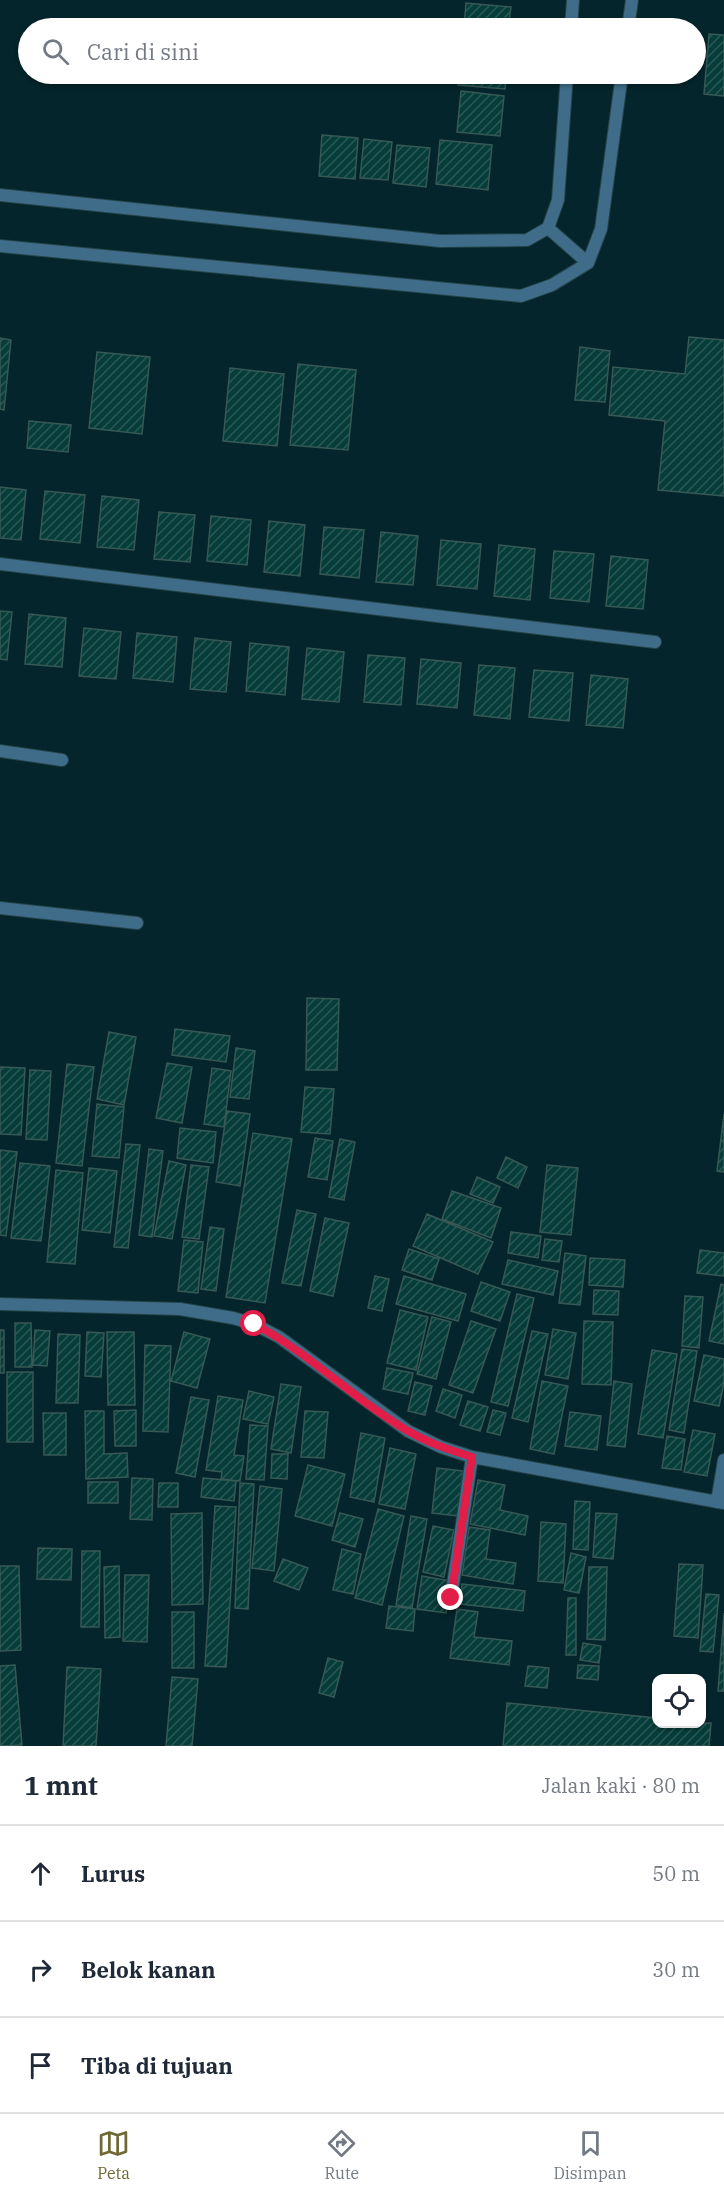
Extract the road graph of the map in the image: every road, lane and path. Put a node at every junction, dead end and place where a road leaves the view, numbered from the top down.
1 (573, 0) edge
2 (632, 0) edge
3 (572, 18) edge
4 (629, 18) edge
5 (566, 84) edge
6 (621, 84) edge
7 (0, 195) edge
8 (548, 228) junction
9 (0, 246) edge
10 (588, 263) junction
11 (0, 564) edge
12 (655, 642) dead end
13 (0, 751) edge
14 (62, 760) dead end
15 (0, 908) edge
16 (137, 923) dead end
17 (0, 1304) edge
18 (472, 1457) junction
19 (724, 1460) edge
20 (720, 1503) edge
21 (451, 1598) dead end

1 - 3 street
2 - 4 street
5 - 8 street
6 - 10 street
7 - 8 street
8 - 10 street
9 - 10 street
11 - 12 street
13 - 14 street
15 - 16 street
17 - 18 street
18 - 20 street
18 - 21 street
19 - 20 street

